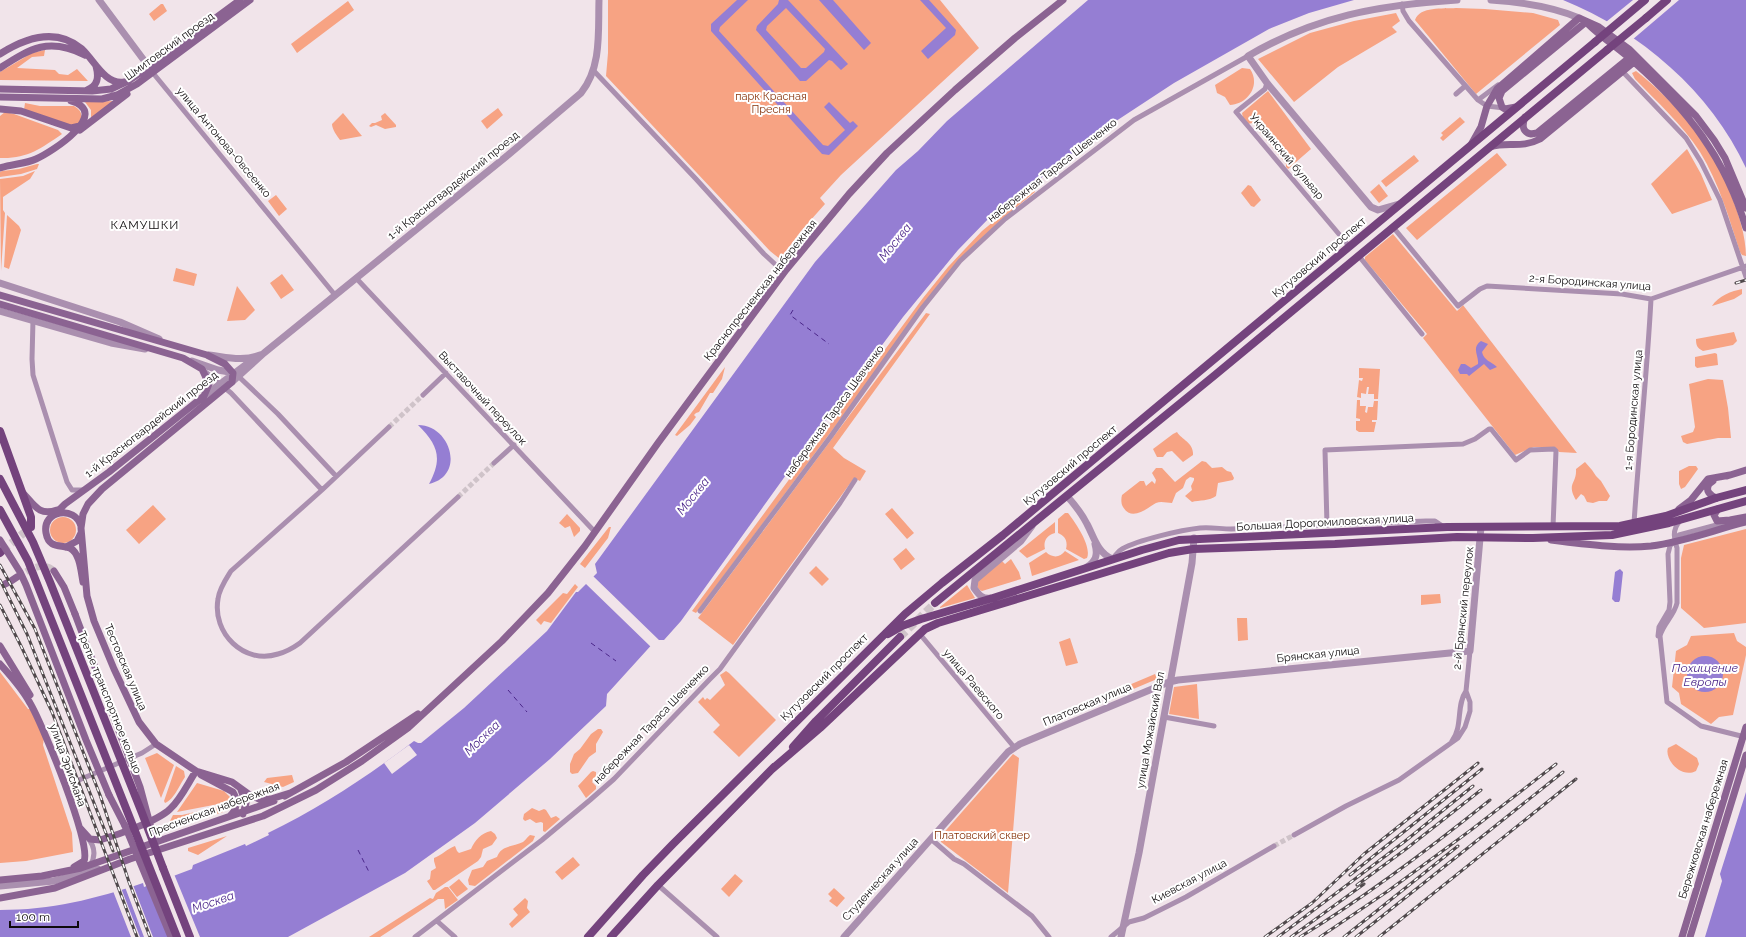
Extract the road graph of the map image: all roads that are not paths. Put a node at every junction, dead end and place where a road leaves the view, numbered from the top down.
1 (98, 0) edge
2 (240, 0) edge
3 (250, 0) edge
4 (599, 0) edge
5 (1062, 0) edge
6 (1457, 0) edge
7 (1491, 0) edge
8 (1645, 0) edge
9 (1667, 0) edge
10 (1402, 4) junction
11 (1579, 18) junction
12 (1586, 22) junction
13 (0, 53) edge
14 (1248, 56) junction
15 (1633, 59) junction
16 (92, 61) junction
17 (0, 68) edge
18 (151, 70) junction
19 (594, 70) junction
20 (1623, 72) junction
21 (1507, 79) junction
22 (128, 80) junction
23 (1267, 83) junction
24 (1464, 87) junction
25 (0, 89) edge
26 (85, 91) junction
27 (1456, 94) dead end
28 (0, 98) edge
29 (63, 98) junction
30 (1478, 100) junction
31 (1487, 106) junction
32 (1516, 107) junction
33 (0, 109) edge
34 (1505, 109) junction
35 (1525, 117) junction
36 (82, 125) junction
37 (67, 138) junction
38 (1471, 145) junction
39 (1488, 147) junction
40 (0, 166) edge
41 (1401, 203) junction
42 (1746, 208) edge
43 (1393, 227) junction
44 (1746, 228) edge
45 (1349, 246) junction
46 (1358, 255) junction
47 (1744, 267) edge
48 (786, 270) junction
49 (1746, 277) edge
50 (356, 278) junction
51 (0, 283) edge
52 (0, 295) edge
53 (335, 295) junction
54 (1651, 299) junction
55 (0, 304) edge
56 (0, 311) edge
57 (32, 317) junction
58 (1422, 334) dead end
59 (174, 345) junction
60 (264, 353) junction
61 (169, 354) junction
62 (207, 355) junction
63 (183, 358) junction
64 (200, 367) junction
65 (446, 373) junction
66 (238, 374) junction
67 (222, 386) junction
68 (423, 395) tunnel mouth
69 (204, 396) junction
70 (389, 427) tunnel mouth
71 (0, 431) edge
72 (514, 444) junction
73 (494, 463) tunnel mouth
74 (1746, 470) edge
75 (1730, 474) junction
76 (336, 476) junction
77 (0, 479) edge
78 (855, 480) dead end
79 (87, 488) junction
80 (322, 490) junction
81 (1746, 490) edge
82 (22, 492) junction
83 (1067, 496) junction
84 (458, 497) tunnel mouth
85 (1716, 498) junction
86 (1746, 501) edge
87 (65, 504) junction
88 (1718, 508) junction
89 (0, 510) edge
90 (54, 514) junction
91 (1666, 516) junction
92 (1746, 517) edge
93 (1684, 519) junction
94 (1037, 520) junction
95 (1730, 520) junction
96 (1746, 522) edge
97 (1634, 523) junction
98 (1327, 525) junction
99 (31, 527) dead end
100 (1481, 527) junction
101 (1553, 527) junction
102 (1446, 528) junction
103 (81, 530) junction
104 (595, 532) junction
105 (1480, 536) junction
106 (1194, 538) junction
107 (1446, 538) junction
108 (1533, 538) junction
109 (0, 540) edge
110 (1094, 540) junction
111 (1674, 542) junction
112 (66, 547) junction
113 (1193, 549) junction
114 (576, 558) joint
115 (1112, 559) junction
116 (1086, 568) junction
117 (54, 571) dead end
118 (88, 596) junction
119 (993, 598) junction
120 (935, 604) tunnel mouth
121 (700, 611) dead end
122 (919, 634) junction
123 (900, 637) tunnel mouth
124 (0, 646) edge
125 (870, 647) junction
126 (1470, 650) junction
127 (1662, 658) junction
128 (0, 664) edge
129 (1169, 682) junction
130 (1466, 691) junction
131 (441, 698) junction
132 (1461, 708) junction
133 (1470, 711) junction
134 (1164, 717) junction
135 (42, 725) junction
136 (1214, 726) dead end
137 (1746, 727) edge
138 (1745, 737) edge
139 (1450, 743) junction
140 (156, 744) junction
141 (1014, 747) junction
142 (1746, 755) edge
143 (1734, 766) junction
144 (1742, 768) junction
145 (771, 770) junction
146 (196, 771) junction
147 (236, 784) junction
148 (290, 793) junction
149 (73, 808) junction
150 (244, 812) junction
151 (228, 817) junction
152 (78, 824) junction
153 (224, 828) junction
154 (1294, 835) tunnel mouth
155 (87, 837) junction
156 (931, 838) junction
157 (1274, 846) tunnel mouth
158 (130, 859) junction
159 (91, 865) junction
160 (163, 868) junction
161 (63, 872) junction
162 (82, 873) junction
163 (0, 880) edge
164 (658, 885) junction
165 (0, 886) edge
166 (0, 898) edge
167 (437, 922) junction
168 (1124, 925) junction
169 (171, 937) edge
170 (176, 937) edge
171 (190, 937) edge
172 (415, 937) edge
173 (455, 937) edge
174 (588, 937) edge
175 (612, 937) edge
176 (717, 937) edge
177 (844, 937) edge
178 (1049, 937) edge
179 (1111, 937) edge
180 (1121, 937) edge
181 (1682, 937) edge
182 (1690, 937) edge

1 - 18 street, улица Антонова-Овсеенко
2 - 18 main road, Шмитовский проезд
3 - 18 main road, Шмитовский проезд
4 - 19 street, 1-й Красногвардейский проезд
5 - 48 main road, Краснопресненская набережная
6 - 10 street, набережная Тараса Шевченко
7 - 11 street
8 - 32 main road, Кутузовский проспект, bridge
9 - 35 main road, Кутузовский проспект, bridge
10 - 14 street, набережная Тараса Шевченко
10 - 24 street
11 - 12 main road
11 - 21 main road
12 - 15 main road
12 - 34 main road
13 - 16 main road
14 - 23 street
14 - 121 street, набережная Тараса Шевченко
15 - 20 main road
15 - 35 main road
15 - 42 main road
15 - 44 main road
16 - 17 main road
16 - 22 main road
16 - 26 main road
18 - 22 main road, Шмитовский проезд
18 - 29 main road, Шмитовский проезд
18 - 37 main road
18 - 53 street, улица Антонова-Овсеенко
19 - 48 street
19 - 50 street, 1-й Красногвардейский проезд
20 - 39 main road
20 - 47 street
21 - 30 street
21 - 31 main road
22 - 26 main road, Шмитовский проезд
23 - 41 street
23 - 45 street, Украинский бульвар
24 - 27 street
24 - 30 street
25 - 26 main road, Шмитовский проезд
28 - 29 main road, Шмитовский проезд
29 - 36 main road
30 - 31 street
31 - 34 street
31 - 38 main road
32 - 34 main road
32 - 38 main road, Кутузовский проспект
33 - 36 main road
35 - 39 main road, Кутузовский проспект
36 - 37 main road
37 - 40 main road
38 - 41 main road, Кутузовский проспект
39 - 43 main road, Кутузовский проспект
41 - 45 main road, Кутузовский проспект
43 - 46 main road, Кутузовский проспект
43 - 54 street, 2-я Бородинская улица
45 - 125 main road, Кутузовский проспект
46 - 58 street
46 - 83 main road, Кутузовский проспект
47 - 49 street
47 - 54 street, 2-я Бородинская улица
48 - 104 main road, Краснопресненская набережная
50 - 53 street, 1-й Красногвардейский проезд
50 - 65 street, Выставочный переулок
51 - 59 street
52 - 59 main road
53 - 60 street, 1-й Красногвардейский проезд
54 - 97 street, 1-я Бородинская улица
55 - 57 main road
56 - 57 street
57 - 61 main road
57 - 61 street
57 - 79 street
59 - 62 main road
60 - 62 street
60 - 66 street, 1-й Красногвардейский проезд
61 - 63 main road
62 - 66 main road
63 - 64 main road
63 - 66 street
64 - 67 street
64 - 69 main road
65 - 68 street
65 - 72 street, Выставочный переулок
66 - 67 street, 1-й Красногвардейский проезд
66 - 67 main road, 1-й Красногвардейский проезд
66 - 76 street
67 - 69 street, 1-й Красногвардейский проезд
67 - 80 street
67 - 103 main road, 1-й Красногвардейский проезд
69 - 79 main road, 1-й Красногвардейский проезд
70 - 76 street
71 - 82 main road
72 - 73 street
72 - 104 street, Выставочный переулок
74 - 75 main road
75 - 85 main road
75 - 91 main road
76 - 80 street
77 - 160 main road, Третье транспортное кольцо, bridge
78 - 167 street, набережная Тараса Шевченко
79 - 87 main road, 1-й Красногвардейский проезд
80 - 84 street
81 - 85 main road, Большая Дорогомиловская улица, bridge
82 - 87 main road
82 - 99 main road
83 - 94 main road, Кутузовский проспект
83 - 110 street
85 - 91 main road, Большая Дорогомиловская улица
86 - 88 main road, Большая Дорогомиловская улица
87 - 90 main road, 1-й Красногвардейский проезд
88 - 93 main road, Большая Дорогомиловская улица
88 - 95 main road
89 - 170 main road, bridge
90 - 103 main road
90 - 112 main road
91 - 97 main road, Большая Дорогомиловская улица
92 - 95 main road
93 - 108 main road, Большая Дорогомиловская улица
93 - 111 street
94 - 119 street
94 - 120 main road, Кутузовский проспект
95 - 111 street
96 - 111 main road
97 - 101 main road, Большая Дорогомиловская улица
98 - 101 street
98 - 102 street
98 - 115 street
100 - 101 main road, Большая Дорогомиловская улица
100 - 102 main road, Большая Дорогомиловская улица
100 - 105 street, 2-й Брянский переулок
102 - 106 main road, Большая Дорогомиловская улица
102 - 107 street
103 - 112 main road
103 - 118 main road, Тестовская улица
104 - 114 main road, Краснопресненская набережная
105 - 107 main road, Большая Дорогомиловская улица
105 - 108 main road, Большая Дорогомиловская улица
105 - 126 street, 2-й Брянский переулок
106 - 113 street, улица Можайский Вал
106 - 115 main road, Большая Дорогомиловская улица
107 - 113 main road, Большая Дорогомиловская улица
108 - 111 main road
109 - 169 main road, bridge
110 - 115 street
110 - 116 street
111 - 127 street
111 - 127 street
112 - 118 main road
113 - 122 main road, Большая Дорогомиловская улица
113 - 129 street, улица Можайский Вал
114 - 131 main road, Пресненская набережная
115 - 116 main road, Большая Дорогомиловская улица
116 - 119 main road, Большая Дорогомиловская улица
117 - 160 main road, bridge
118 - 140 main road, Тестовская улица
119 - 125 main road, Большая Дорогомиловская улица
122 - 141 street, улица Раевского
122 - 145 main road
123 - 145 main road
124 - 135 main road
125 - 174 main road, Кутузовский проспект
126 - 129 street, Брянская улица
126 - 130 street, 2-й Брянский переулок
127 - 138 street
128 - 135 main road, улица Эрисмана
129 - 134 street, улица Можайский Вал
129 - 141 street, Платовская улица
130 - 132 street, 2-й Брянский переулок
130 - 133 street, 2-й Брянский переулок
131 - 148 main road, Пресненская набережная
131 - 153 main road, Пресненская набережная
132 - 133 street
132 - 139 street, 2-й Брянский переулок
133 - 139 street, 2-й Брянский переулок
134 - 136 street
134 - 168 street, улица Можайский Вал
135 - 149 main road, улица Эрисмана
137 - 138 main road, Бережковская набережная
138 - 143 main road, Бережковская набережная
139 - 154 street
140 - 146 main road, Тестовская улица
140 - 149 street
141 - 156 street, Студенческая улица
142 - 144 main road, Бережковская набережная
143 - 144 street
143 - 181 main road, Бережковская набережная
144 - 182 main road, Бережковская набережная
145 - 164 main road
146 - 147 main road, Тестовская улица
146 - 151 main road
146 - 155 main road
147 - 148 main road, Тестовская улица
147 - 150 main road
148 - 150 main road, Пресненская набережная
149 - 152 main road, улица Эрисмана
150 - 151 main road, Пресненская набережная
150 - 153 main road
151 - 159 main road, Пресненская набережная
152 - 155 main road
152 - 161 main road, улица Эрисмана
153 - 158 main road, Пресненская набережная
155 - 159 street
156 - 177 street, Студенческая улица
156 - 178 street
157 - 168 street, Киевская улица
158 - 162 street
158 - 166 main road, Пресненская набережная
159 - 161 main road, Пресненская набережная
159 - 162 street
160 - 171 main road, Третье транспортное кольцо
161 - 163 main road
162 - 165 street
164 - 175 main road
164 - 176 street
167 - 172 street, набережная Тараса Шевченко
167 - 173 street
168 - 179 street
168 - 180 street

